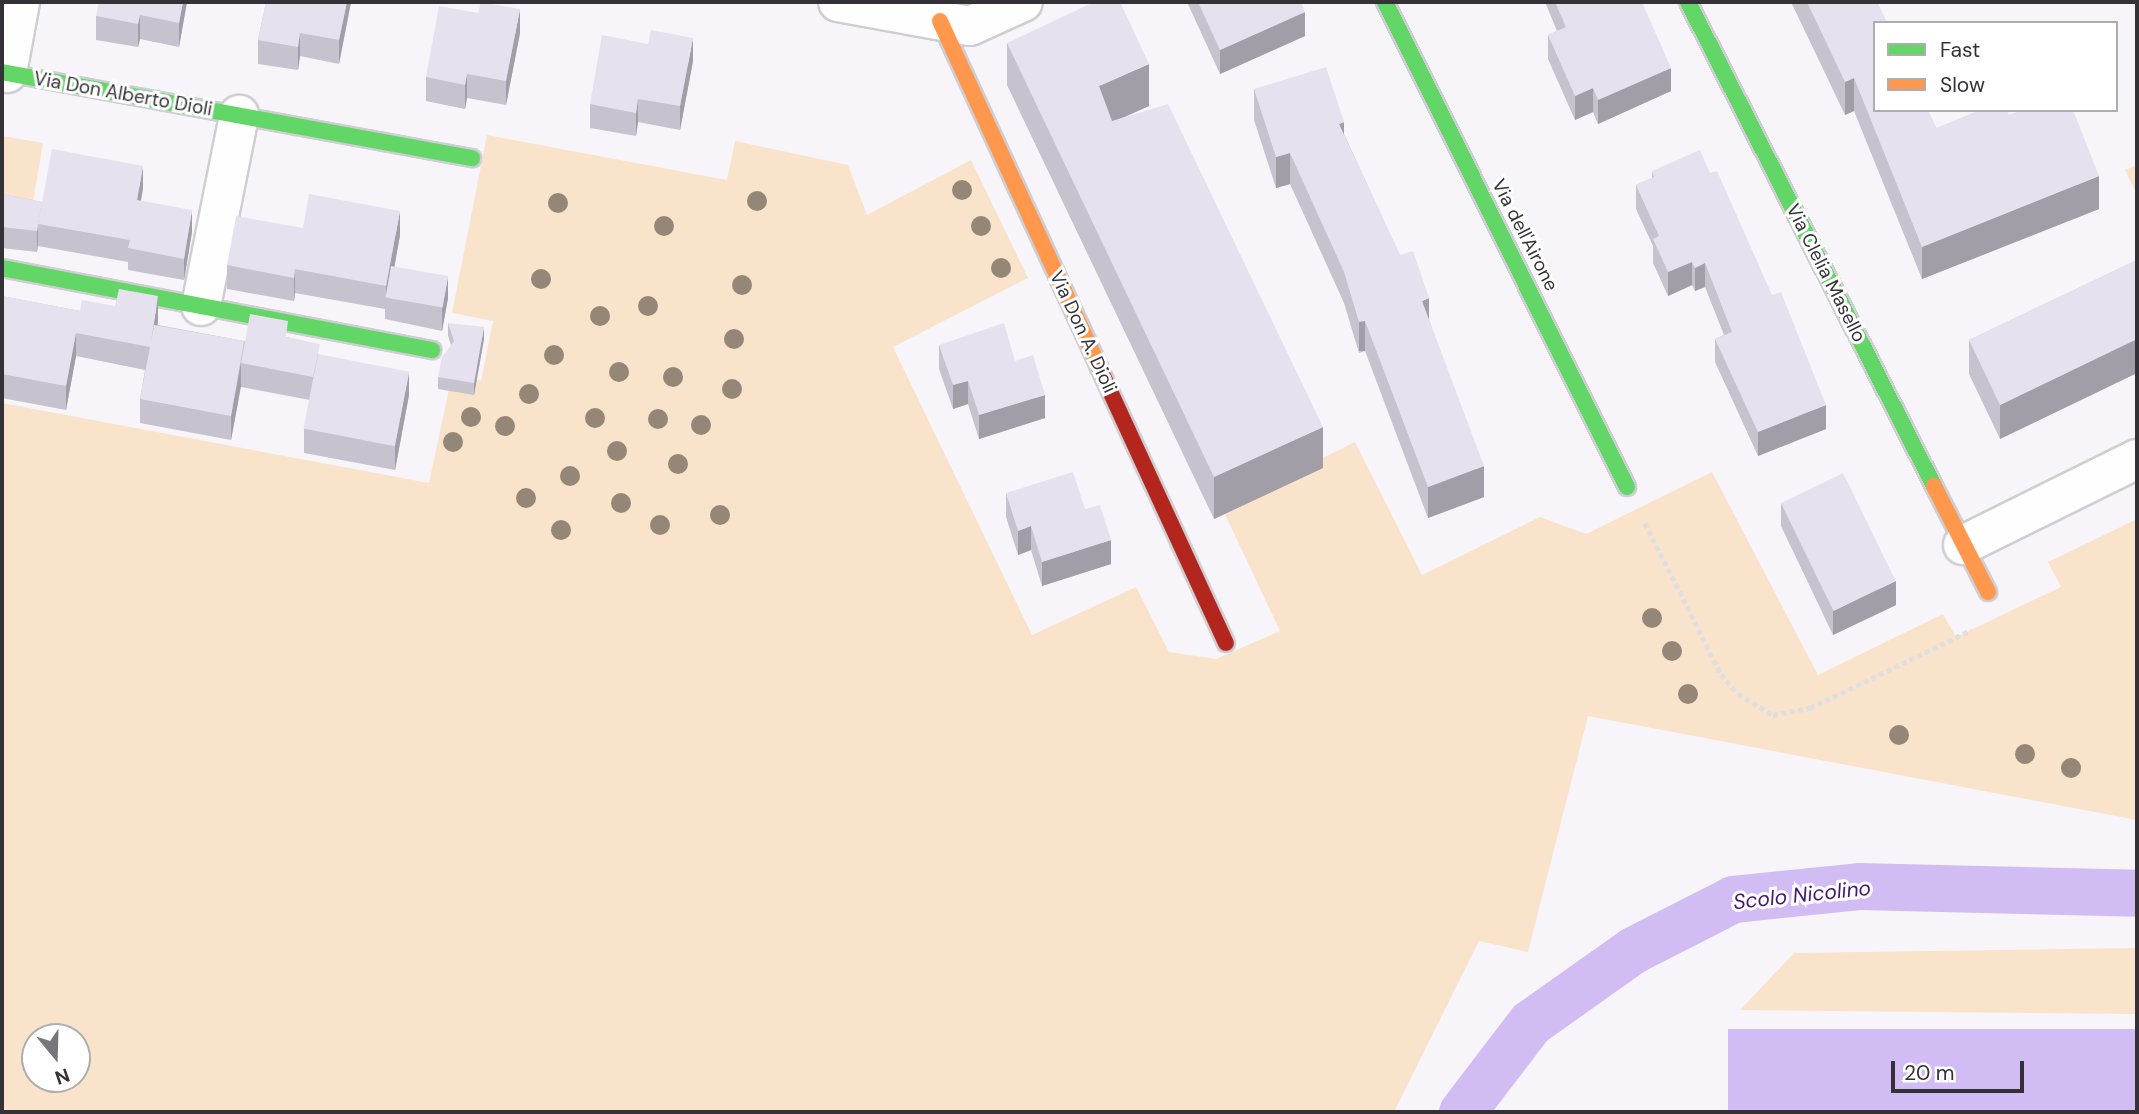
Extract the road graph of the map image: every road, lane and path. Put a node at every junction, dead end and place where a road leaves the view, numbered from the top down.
1 (20, 2) edge
2 (838, 2) edge
3 (1023, 2) edge
4 (1385, 2) edge
5 (1688, 2) edge
6 (940, 21) junction
7 (4, 72) edge
8 (239, 115) junction
9 (472, 158) dead end
10 (2, 268) edge
11 (201, 306) junction
12 (432, 351) dead end
13 (2137, 459) edge
14 (1627, 488) joint
15 (1963, 545) junction
16 (1987, 592) dead end
17 (1978, 627) dead end
18 (1226, 643) dead end

1 - 7 street, Via Don Alberto Dioli
2 - 6 street
3 - 6 street
4 - 14 street, Via dell'Airone
5 - 15 street, Via Clelia Masello
6 - 18 street, Via Don A. Dioli
7 - 8 street, Via Don Alberto Dioli
8 - 9 street, Via Don Alberto Dioli
8 - 11 street, Via Don Alberto Dioli
10 - 11 street
11 - 12 street
13 - 15 street
14 - 17 path
15 - 16 street, Via Clelia Masello

